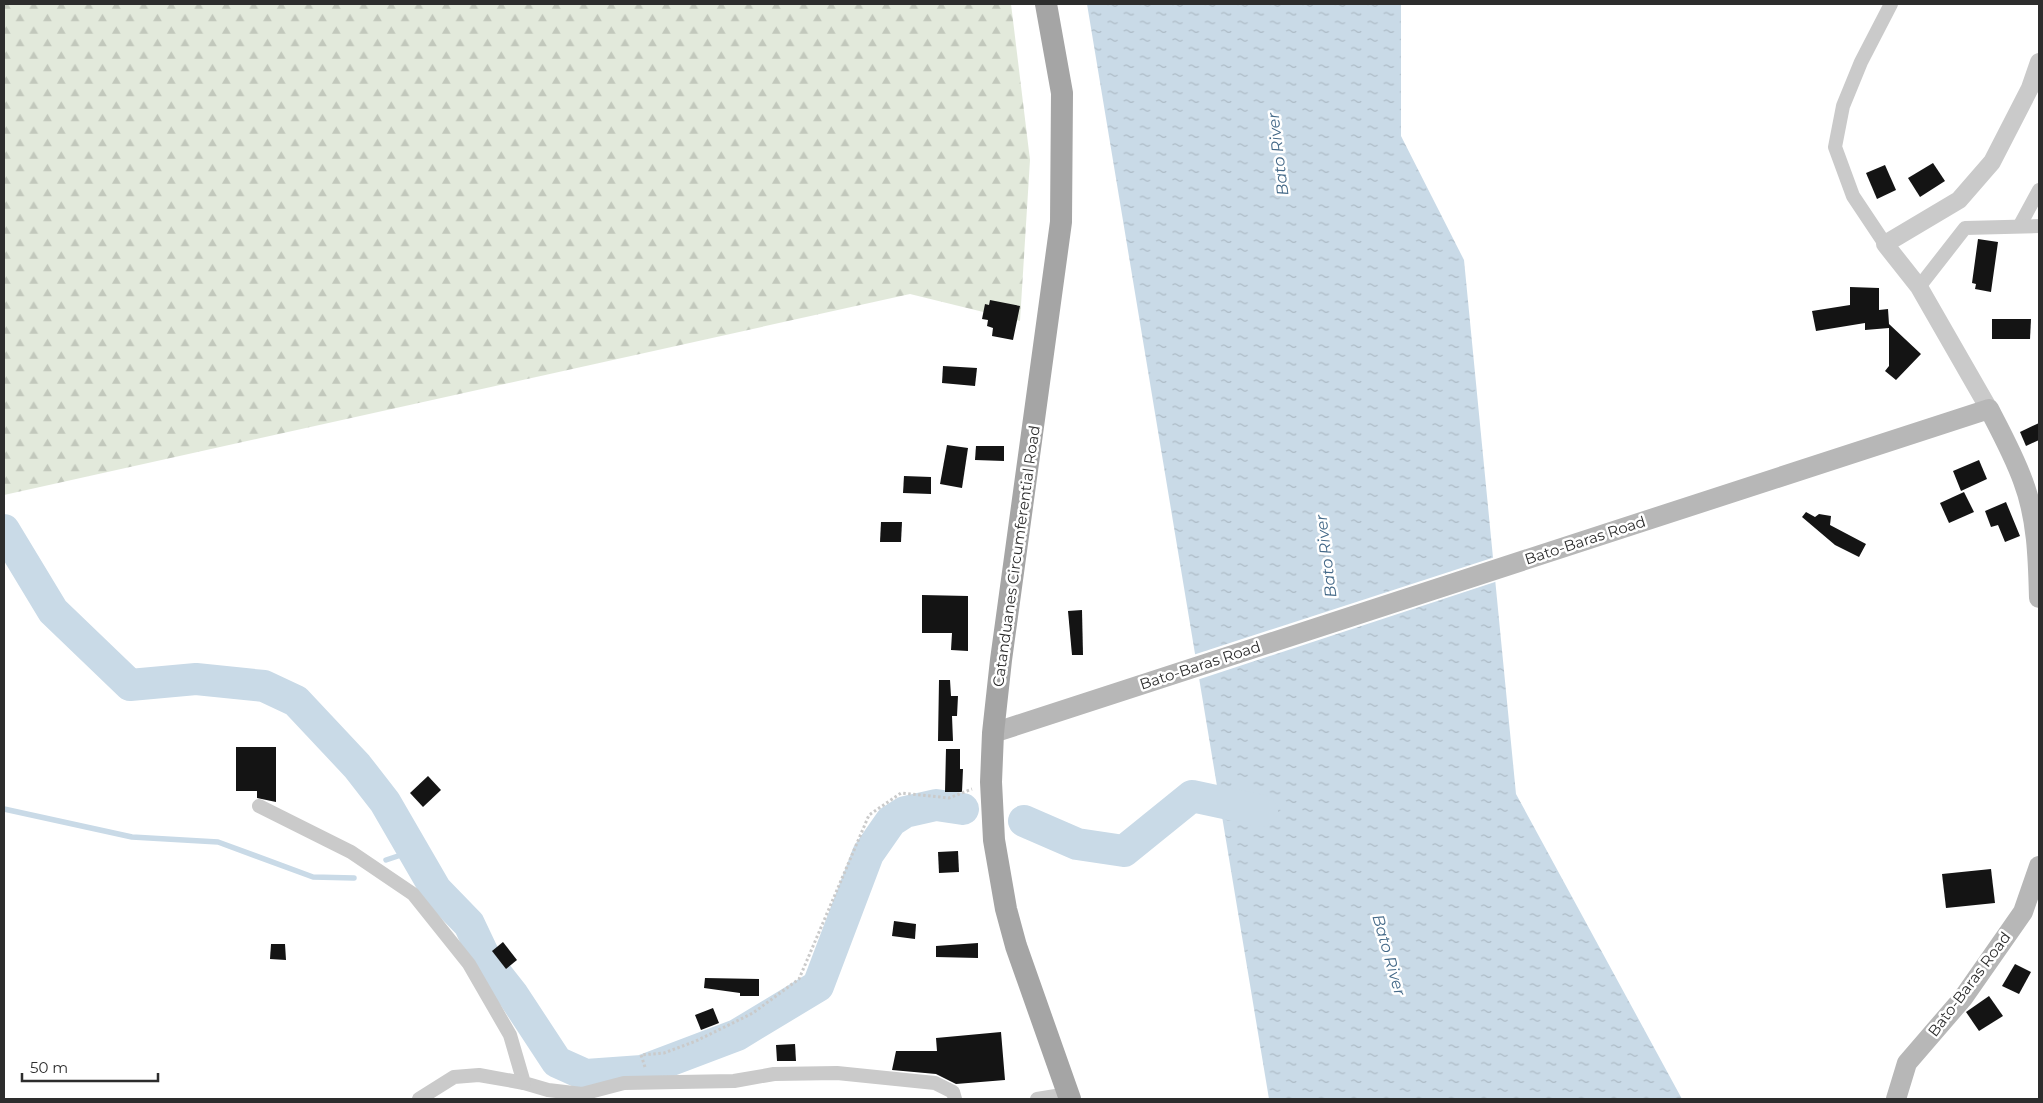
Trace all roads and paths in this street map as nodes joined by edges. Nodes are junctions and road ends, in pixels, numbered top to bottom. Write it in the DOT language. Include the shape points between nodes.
graph roads {
  1 [pos="1046,4"];
  2 [pos="1891,4"];
  3 [pos="2039,62"];
  4 [pos="2039,190"];
  5 [pos="2020,226"];
  6 [pos="2039,226"];
  7 [pos="1885,244"];
  8 [pos="1919,287"];
  9 [pos="1989,408"];
  10 [pos="2035,505"];
  11 [pos="2039,598"];
  12 [pos="993,733"];
  13 [pos="992,782"];
  14 [pos="259,806"];
  15 [pos="2039,866"];
  16 [pos="641,1055"];
  17 [pos="524,1083"];
  18 [pos="1069,1097"];
  19 [pos="419,1099"];
  20 [pos="955,1099"];
  21 [pos="1037,1099"];
  22 [pos="1896,1099"];
  1 -- 12 [label="main road, Catanduanes Circumferential Road" via="1062,93 1061,222"];
  2 -- 7 [label="street" via="1843,106 1835,147 1853,196"];
  3 -- 7 [label="street" via="2030,88 1992,162 1958,200"];
  4 -- 5 [label="street"];
  5 -- 6 [label="street"];
  5 -- 8 [label="street" via="1965,228"];
  7 -- 8 [label="street"];
  8 -- 9 [label="street"];
  9 -- 10 [label="main road"];
  9 -- 12 [label="main road, Bato-Baras Road"];
  10 -- 11 [label="main road"];
  12 -- 13 [label="main road, Catanduanes Circumferential Road"];
  13 -- 16 [label="path" via="949,798 901,793 869,815 799,979 754,1013 713,1033 664,1053"];
  13 -- 18 [label="main road, Catanduanes Circumferential Road" via="994,840 1006,909"];
  14 -- 17 [label="street" via="351,852 412,894 469,964 510,1035"];
  15 -- 22 [label="main road, Bato-Baras Road" via="2023,912 1963,998 1907,1063"];
  17 -- 19 [label="street" via="480,1076 454,1077"];
  17 -- 20 [label="street" via="582,1094 624,1083 734,1081 774,1074 837,1073 935,1083 953,1092"];
  18 -- 21 [label="street"];
}
